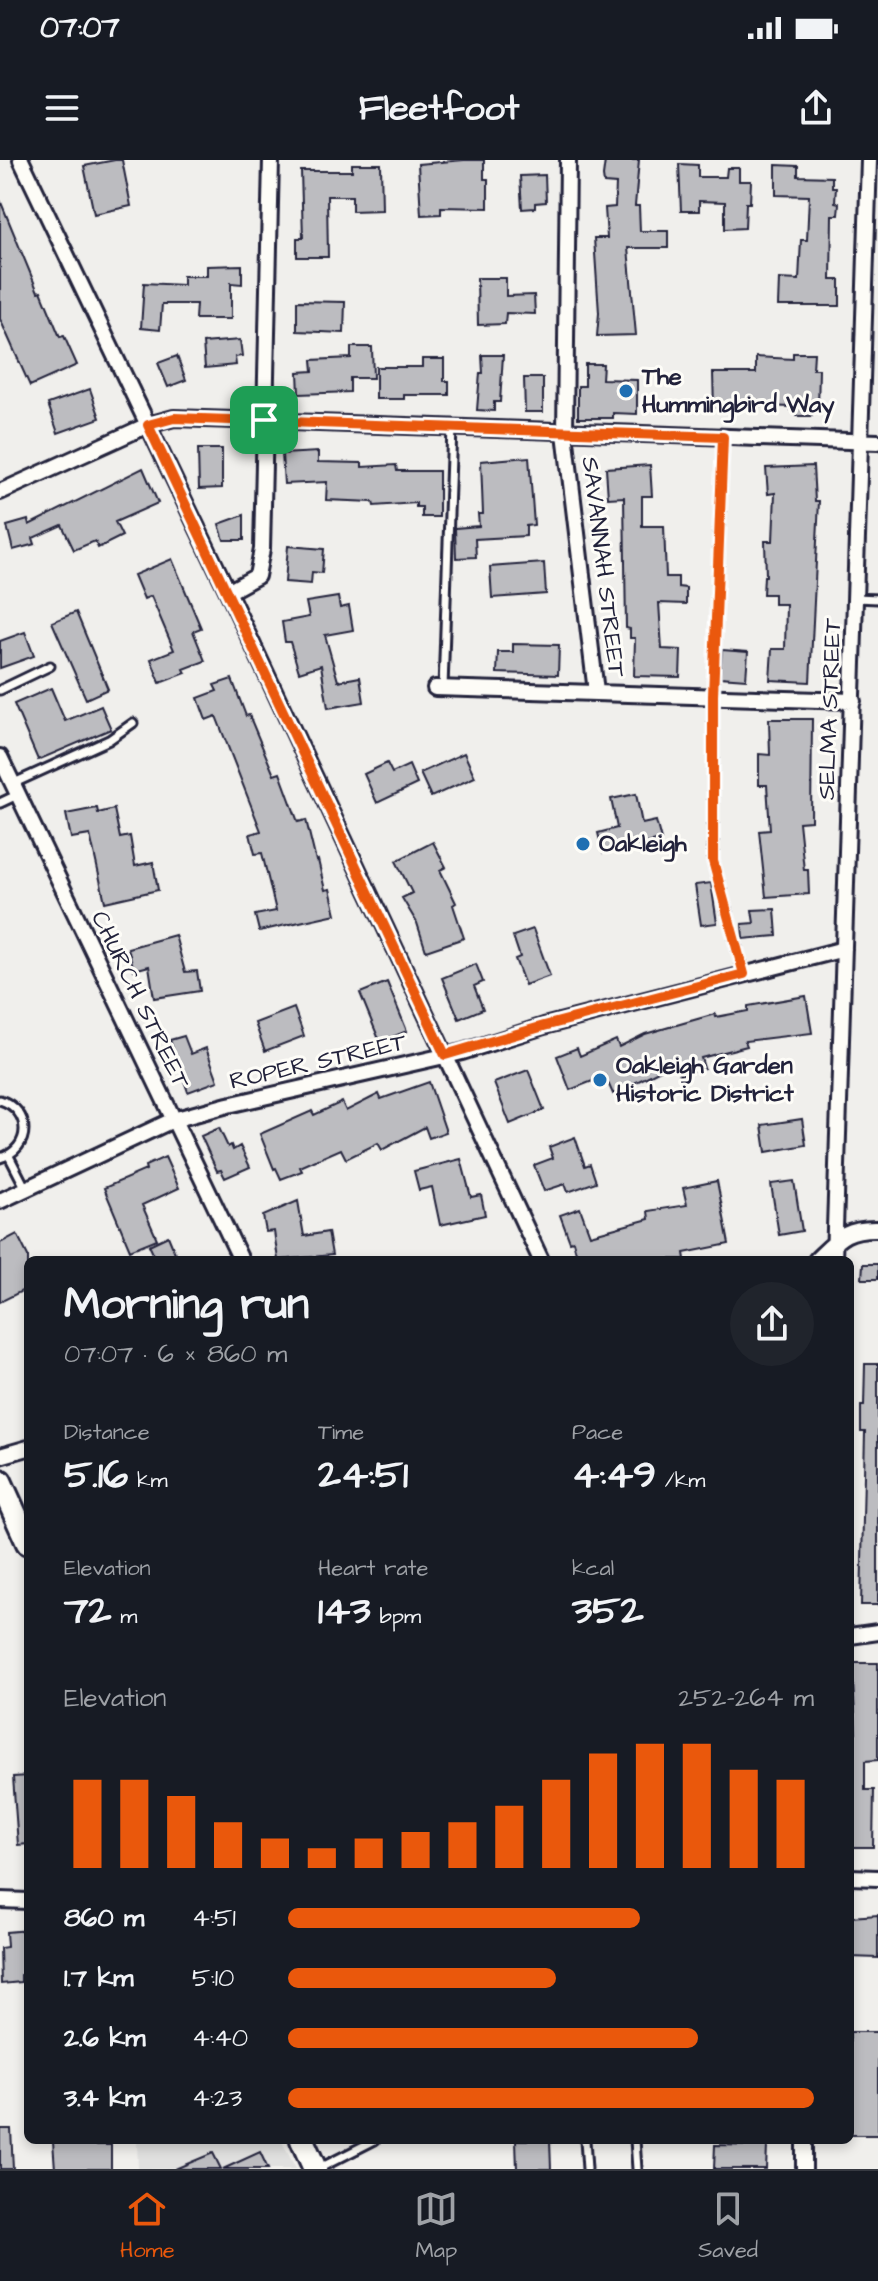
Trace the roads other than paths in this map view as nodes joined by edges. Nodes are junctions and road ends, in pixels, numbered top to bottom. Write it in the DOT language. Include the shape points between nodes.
graph roads {
  1 [pos="21,160"];
  2 [pos="271,160"];
  3 [pos="568,160"];
  4 [pos="869,160"];
  5 [pos="264,420"];
  6 [pos="148,425"];
  7 [pos="452,427"];
  8 [pos="565,433"];
  9 [pos="723,437"];
  10 [pos="861,442"];
  11 [pos="878,442"];
  12 [pos="0,492"];
  13 [pos="228,592"];
  14 [pos="856,598"];
  15 [pos="878,599"];
  16 [pos="50,666"];
  17 [pos="439,688"];
  18 [pos="0,690"];
  19 [pos="596,692"];
  20 [pos="713,696"];
  21 [pos="853,701"];
  22 [pos="133,723"];
  23 [pos="0,757"];
  24 [pos="15,790"];
  25 [pos="0,803"];
  26 [pos="844,949"];
  27 [pos="744,974"];
  28 [pos="445,1055"];
  29 [pos="0,1100"];
  30 [pos="173,1120"];
  31 [pos="4,1157"];
  32 [pos="26,1189"];
  33 [pos="0,1201"];
  34 [pos="878,1229"];
  35 [pos="834,1243"];
  36 [pos="239,1256"];
  37 [pos="539,1256"];
  38 [pos="820,1256"];
  39 [pos="834,1256"];
  40 [pos="24,1449"];
  41 [pos="0,1456"];
  42 [pos="0,1481"];
  43 [pos="24,1534"];
  44 [pos="878,1632"];
  45 [pos="854,1635"];
  46 [pos="854,1877"];
  47 [pos="878,1878"];
  48 [pos="0,1900"];
  49 [pos="24,1901"];
  50 [pos="304,2144"];
  51 [pos="368,2144"];
  52 [pos="585,2144"];
  53 [pos="635,2144"];
  54 [pos="804,2144"];
  55 [pos="316,2169"];
  56 [pos="587,2169"];
  57 [pos="637,2169"];
  58 [pos="804,2169"];
  1 -- 6 [label="street"];
  2 -- 5 [label="street"];
  3 -- 8 [label="street, SAVANNAH STREET"];
  4 -- 10 [label="street, SELMA STREET"];
  5 -- 6 [label="street" via="174,418"];
  5 -- 7 [label="street"];
  5 -- 13 [label="street" via="260,563 257,576"];
  6 -- 12 [label="street"];
  6 -- 13 [label="street"];
  7 -- 8 [label="street"];
  7 -- 17 [label="lane"];
  8 -- 9 [label="street"];
  8 -- 19 [label="street, SAVANNAH STREET"];
  9 -- 10 [label="street"];
  9 -- 20 [label="lane"];
  10 -- 11 [label="street"];
  10 -- 14 [label="street, SELMA STREET"];
  13 -- 28 [label="street"];
  14 -- 15 [label="lane"];
  14 -- 21 [label="street, SELMA STREET"];
  16 -- 18 [label="lane"];
  17 -- 19 [label="street"];
  19 -- 20 [label="street"];
  20 -- 21 [label="street"];
  20 -- 27 [label="lane" via="713,861"];
  21 -- 26 [label="street, SELMA STREET"];
  22 -- 24 [label="lane"];
  23 -- 24 [label="street, CHURCH STREET"];
  24 -- 25 [label="lane"];
  24 -- 30 [label="street, CHURCH STREET"];
  26 -- 27 [label="street, ROPER STREET"];
  26 -- 35 [label="street, SELMA STREET"];
  27 -- 28 [label="street, ROPER STREET"];
  28 -- 30 [label="street, ROPER STREET"];
  28 -- 37 [label="street"];
  29 -- 31 [label="lane" via="16,1108 25,1124 22,1143"];
  30 -- 32 [label="street, ROPER STREET"];
  30 -- 36 [label="street, CHURCH STREET"];
  31 -- 32 [label="lane"];
  32 -- 33 [label="street, ROPER STREET"];
  34 -- 35 [label="street" via="855,1229"];
  35 -- 38 [label="street"];
  35 -- 39 [label="street, SELMA STREET"];
  40 -- 41 [label="street"];
  42 -- 43 [label="main road"];
  44 -- 45 [label="street"];
  46 -- 47 [label="street"];
  48 -- 49 [label="street"];
  50 -- 55 [label="main road"];
  51 -- 55 [label="lane"];
  52 -- 56 [label="lane"];
  53 -- 57 [label="lane"];
  54 -- 58 [label="street"];
}
